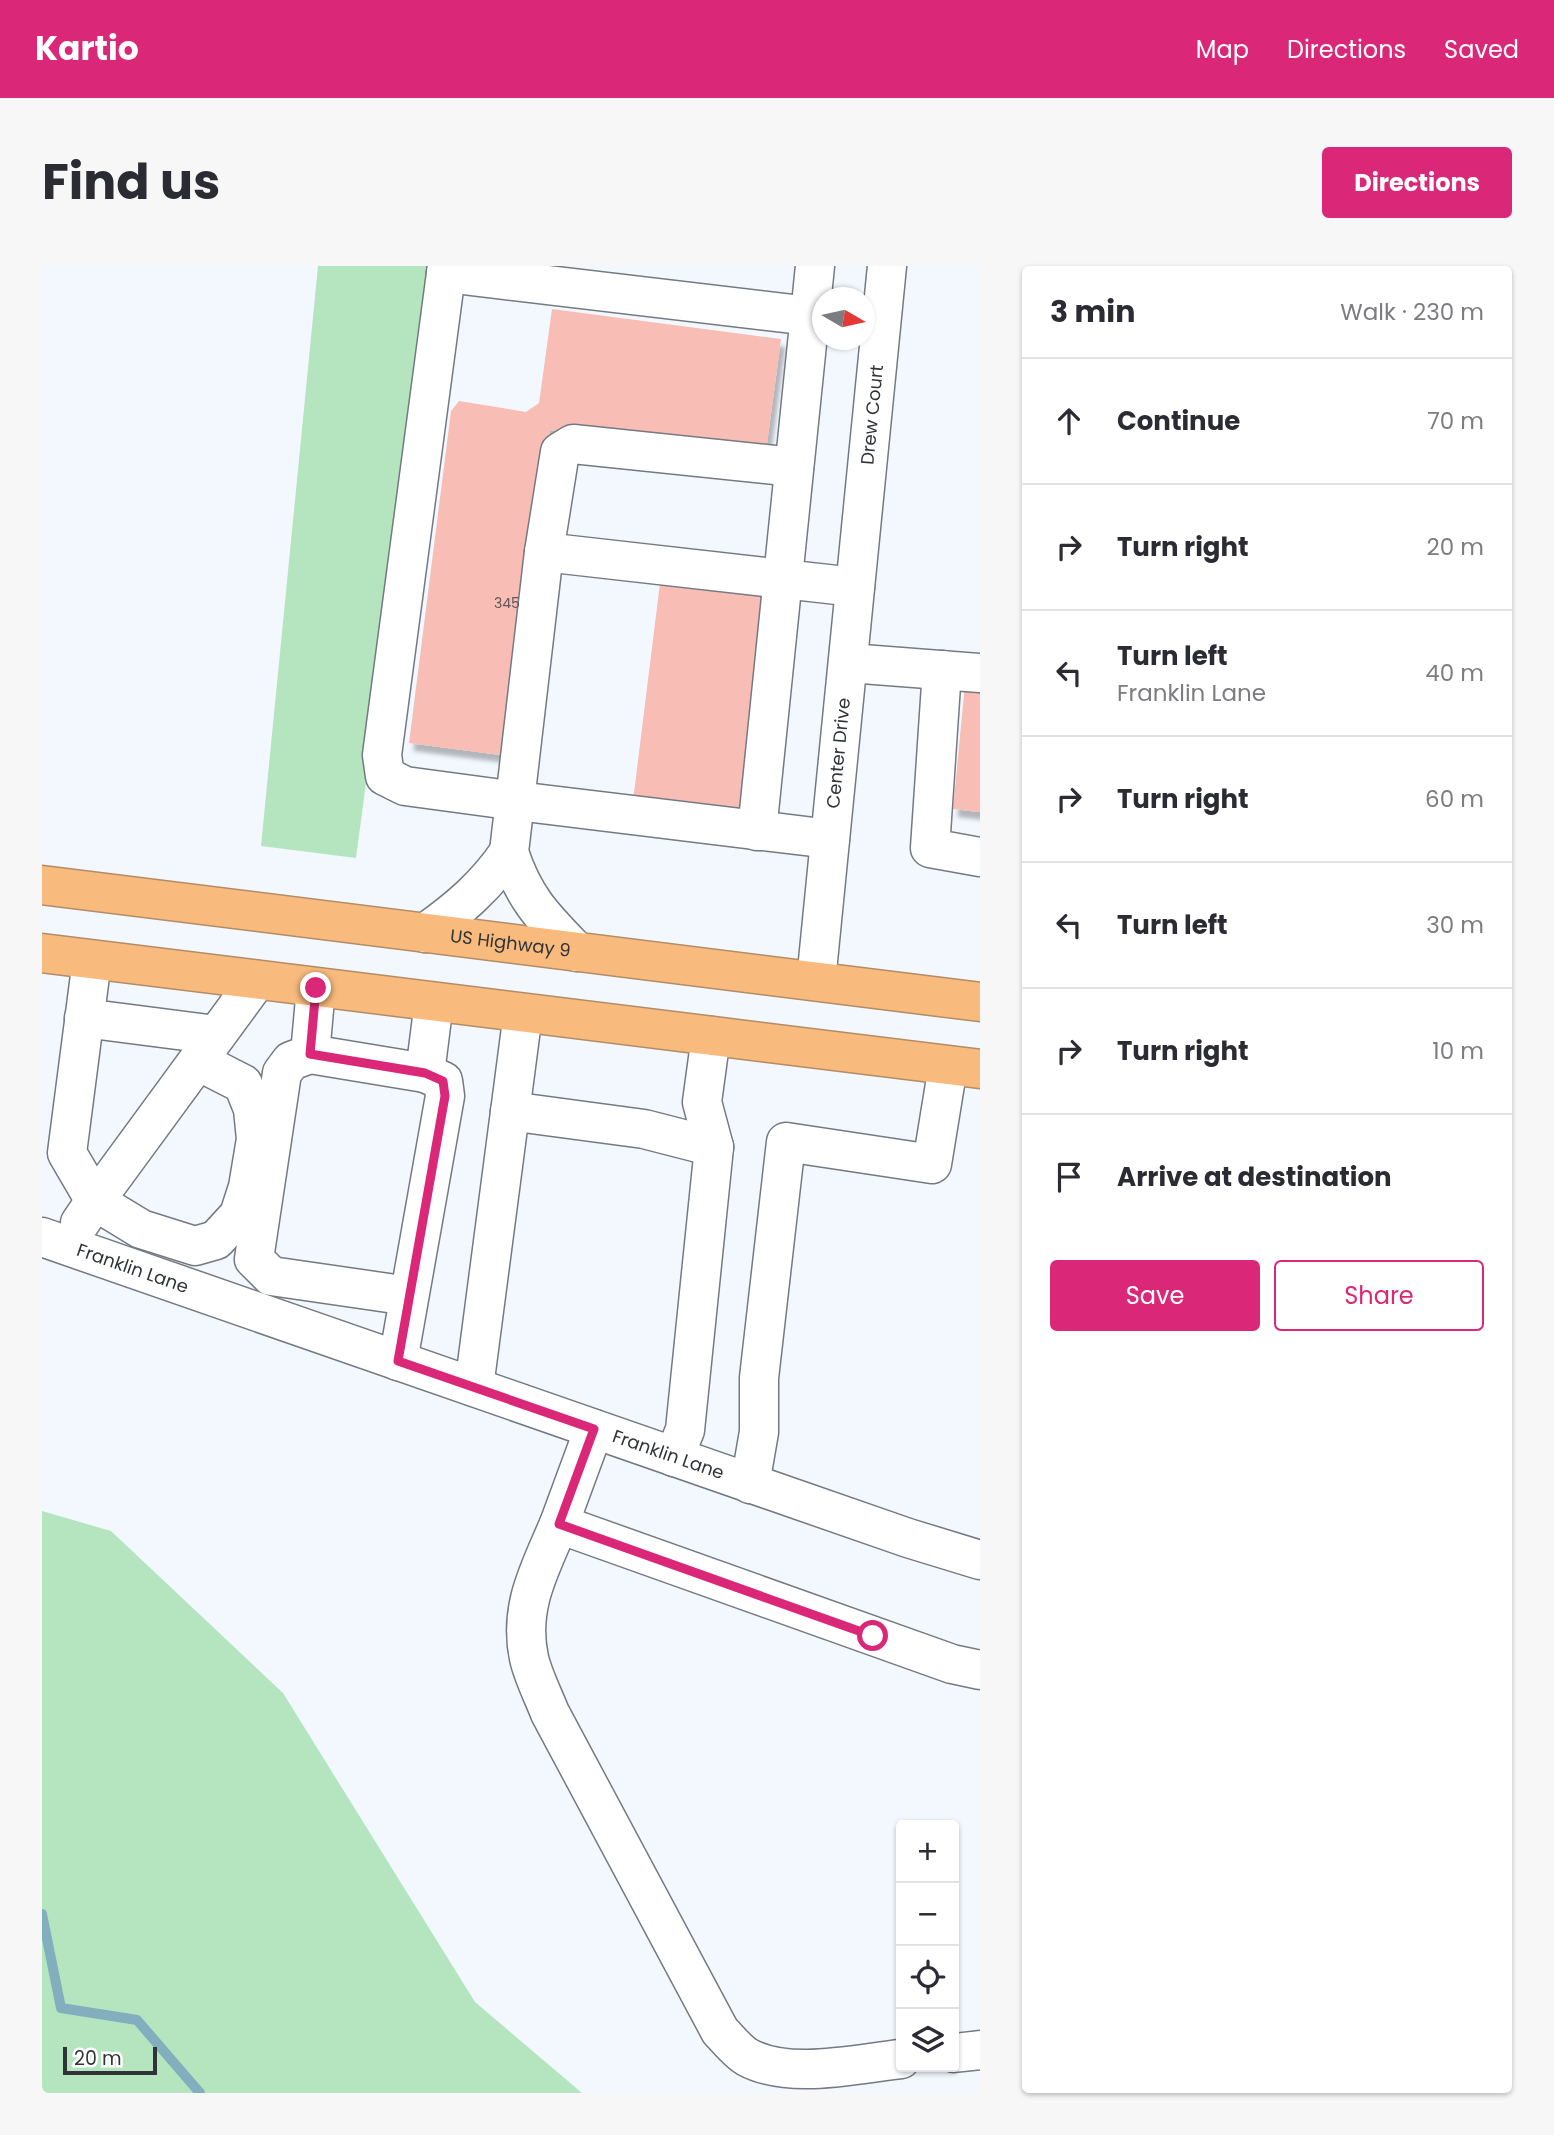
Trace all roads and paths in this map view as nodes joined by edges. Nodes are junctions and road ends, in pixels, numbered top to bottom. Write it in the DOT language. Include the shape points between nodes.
graph roads {
  1 [pos="815,266"];
  2 [pos="887,266"];
  3 [pos="447,269"];
  4 [pos="810,316"];
  5 [pos="794,467"];
  6 [pos="861,523"];
  7 [pos="544,552"];
  8 [pos="783,579"];
  9 [pos="855,587"];
  10 [pos="849,663"];
  11 [pos="942,670"];
  12 [pos="980,673"];
  13 [pos="517,801"];
  14 [pos="757,831"];
  15 [pos="830,839"];
  16 [pos="509,852"];
  17 [pos="980,857"];
  18 [pos="42,885"];
  19 [pos="425,933"];
  20 [pos="577,951"];
  21 [pos="42,954"];
  22 [pos="92,960"];
  23 [pos="257,980"];
  24 [pos="816,981"];
  25 [pos="316,988"];
  26 [pos="435,1002"];
  27 [pos="980,1002"];
  28 [pos="523,1013"];
  29 [pos="84,1018"];
  30 [pos="711,1037"];
  31 [pos="207,1048"];
  32 [pos="310,1054"];
  33 [pos="964,1068"];
  34 [pos="425,1073"];
  35 [pos="510,1111"];
  36 [pos="714,1147"];
  37 [pos="95,1201"];
  38 [pos="54,1241"];
  39 [pos="271,1276"];
  40 [pos="409,1296"];
  41 [pos="255,1311"];
  42 [pos="398,1361"];
  43 [pos="474,1387"];
  44 [pos="594,1429"];
  45 [pos="674,1457"];
  46 [pos="750,1484"];
  47 [pos="559,1524"];
  48 [pos="980,1560"];
  49 [pos="980,1670"];
  50 [pos="980,2050"];
  51 [pos="959,2052"];
  52 [pos="896,2060"];
  1 -- 4 [label="street"];
  2 -- 6 [label="street, Drew Court"];
  3 -- 4 [label="street"];
  3 -- 13 [label="street" via="382,755 385,776 405,786"];
  4 -- 5 [label="street"];
  5 -- 7 [label="street" via="573,444 559,452"];
  5 -- 8 [label="street"];
  6 -- 9 [label="street, Center Drive"];
  7 -- 8 [label="street"];
  7 -- 13 [label="street"];
  8 -- 9 [label="street"];
  8 -- 14 [label="street"];
  9 -- 10 [label="street, Center Drive"];
  10 -- 11 [label="street"];
  10 -- 15 [label="street, Center Drive"];
  11 -- 12 [label="street"];
  11 -- 17 [label="street" via="930,848"];
  13 -- 14 [label="street"];
  13 -- 16 [label="street"];
  14 -- 15 [label="street"];
  15 -- 24 [label="street, Center Drive"];
  16 -- 19 [label="street" via="477,893"];
  16 -- 20 [label="street" via="516,875 539,913"];
  18 -- 19 [label="highway, US Highway 9"];
  19 -- 20 [label="highway, US Highway 9"];
  20 -- 24 [label="highway, US Highway 9"];
  21 -- 22 [label="highway"];
  22 -- 23 [label="highway"];
  22 -- 29 [label="street"];
  23 -- 25 [label="highway"];
  23 -- 31 [label="street"];
  24 -- 27 [label="highway, US Highway 9"];
  25 -- 26 [label="highway"];
  25 -- 32 [label="street"];
  26 -- 28 [label="highway"];
  26 -- 34 [label="street"];
  28 -- 30 [label="highway"];
  28 -- 35 [label="street"];
  29 -- 31 [label="street"];
  29 -- 37 [label="street" via="67,1153"];
  30 -- 33 [label="highway"];
  30 -- 36 [label="street" via="702,1102"];
  31 -- 37 [label="street"];
  31 -- 37 [label="street" via="243,1084 253,1109 256,1139 248,1187 232,1225 216,1240 195,1246 141,1229"];
  32 -- 34 [label="street"];
  32 -- 39 [label="street" via="291,1061 282,1073 254,1259"];
  33 -- 46 [label="street" via="932,1164 786,1142 759,1378 759,1432"];
  34 -- 40 [label="street" via="443,1081 445,1096"];
  35 -- 36 [label="street" via="644,1129"];
  35 -- 43 [label="street"];
  36 -- 45 [label="street" via="685,1430"];
  37 -- 38 [label="street"];
  38 -- 41 [label="street, Franklin Lane"];
  39 -- 40 [label="street"];
  39 -- 41 [label="street"];
  40 -- 42 [label="street"];
  41 -- 42 [label="street, Franklin Lane"];
  42 -- 43 [label="street, Franklin Lane"];
  43 -- 44 [label="street, Franklin Lane"];
  44 -- 45 [label="street, Franklin Lane"];
  44 -- 47 [label="street"];
  45 -- 46 [label="street, Franklin Lane"];
  46 -- 48 [label="street, Franklin Lane"];
  47 -- 49 [label="street" via="952,1664"];
  47 -- 52 [label="street" via="528,1597 524,1632 529,1661 550,1713 720,2031 746,2057 782,2069"];
  50 -- 51 [label="street"];
}
